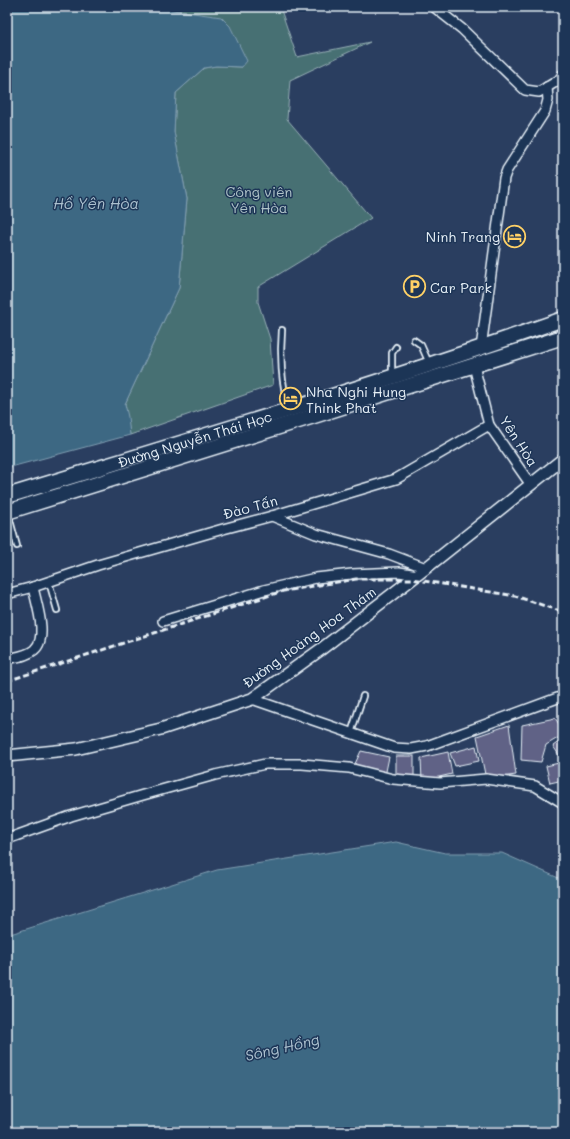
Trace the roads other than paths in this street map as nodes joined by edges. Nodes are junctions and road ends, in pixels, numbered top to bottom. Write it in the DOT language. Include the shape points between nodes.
graph roads {
  1 [pos="434,7"];
  2 [pos="563,74"];
  3 [pos="547,87"];
  4 [pos="563,319"];
  5 [pos="282,330"];
  6 [pos="563,337"];
  7 [pos="414,340"];
  8 [pos="396,347"];
  9 [pos="481,348"];
  10 [pos="430,364"];
  11 [pos="474,366"];
  12 [pos="392,377"];
  13 [pos="290,409"];
  14 [pos="295,422"];
  15 [pos="489,425"];
  16 [pos="563,459"];
  17 [pos="531,485"];
  18 [pos="7,496"];
  19 [pos="7,512"];
  20 [pos="272,516"];
  21 [pos="17,546"];
  22 [pos="422,572"];
  23 [pos="49,582"];
  24 [pos="33,587"];
  25 [pos="7,594"];
  26 [pos="57,610"];
  27 [pos="163,621"];
  28 [pos="7,659"];
  29 [pos="363,696"];
  30 [pos="563,696"];
  31 [pos="252,699"];
  32 [pos="351,733"];
  33 [pos="7,756"];
  34 [pos="563,803"];
  35 [pos="7,839"];
  1 -- 3 [label="street" via="462,29 525,90 539,92"];
  2 -- 3 [label="street" via="559,80"];
  3 -- 9 [label="street" via="546,111 504,178"];
  4 -- 9 [label="main road, Đường Nguyễn Thái Học"];
  5 -- 13 [label="lane" via="284,394"];
  6 -- 11 [label="main road, Đường Nguyễn Thái Học"];
  7 -- 10 [label="lane" via="421,345"];
  8 -- 12 [label="lane" via="392,352"];
  9 -- 10 [label="main road, Đường Nguyễn Thái Học"];
  10 -- 12 [label="main road, Đường Nguyễn Thái Học"];
  11 -- 14 [label="main road, Đường Nguyễn Thái Học"];
  11 -- 15 [label="street, Yên Hòa"];
  12 -- 13 [label="main road, Đường Nguyễn Thái Học"];
  13 -- 14 [label="lane"];
  13 -- 18 [label="main road, Đường Nguyễn Thái Học"];
  14 -- 19 [label="main road, Đường Nguyễn Thái Học"];
  15 -- 17 [label="street, Yên Hòa"];
  15 -- 20 [label="street, Đào Tấn" via="396,479"];
  16 -- 17 [label="street, Đường Hoàng Hoa Thám"];
  17 -- 22 [label="street, Đường Hoàng Hoa Thám"];
  19 -- 21 [label="lane"];
  20 -- 22 [label="street" via="316,534 389,554"];
  20 -- 23 [label="street, Đào Tấn" via="98,565"];
  22 -- 27 [label="street" via="316,578 264,590"];
  22 -- 31 [label="street, Đường Hoàng Hoa Thám"];
  23 -- 24 [label="street, Đào Tấn"];
  23 -- 26 [label="lane"];
  24 -- 25 [label="street, Đào Tấn"];
  24 -- 28 [label="street" via="41,627 39,643 28,653"];
  29 -- 32 [label="lane"];
  30 -- 32 [label="street" via="419,748 394,748"];
  31 -- 32 [label="street"];
  31 -- 33 [label="street, Đường Hoàng Hoa Thám" via="161,729 76,748"];
  34 -- 35 [label="street" via="534,786 486,779 440,783 393,779 349,768 265,764 143,795 71,816"];
}
